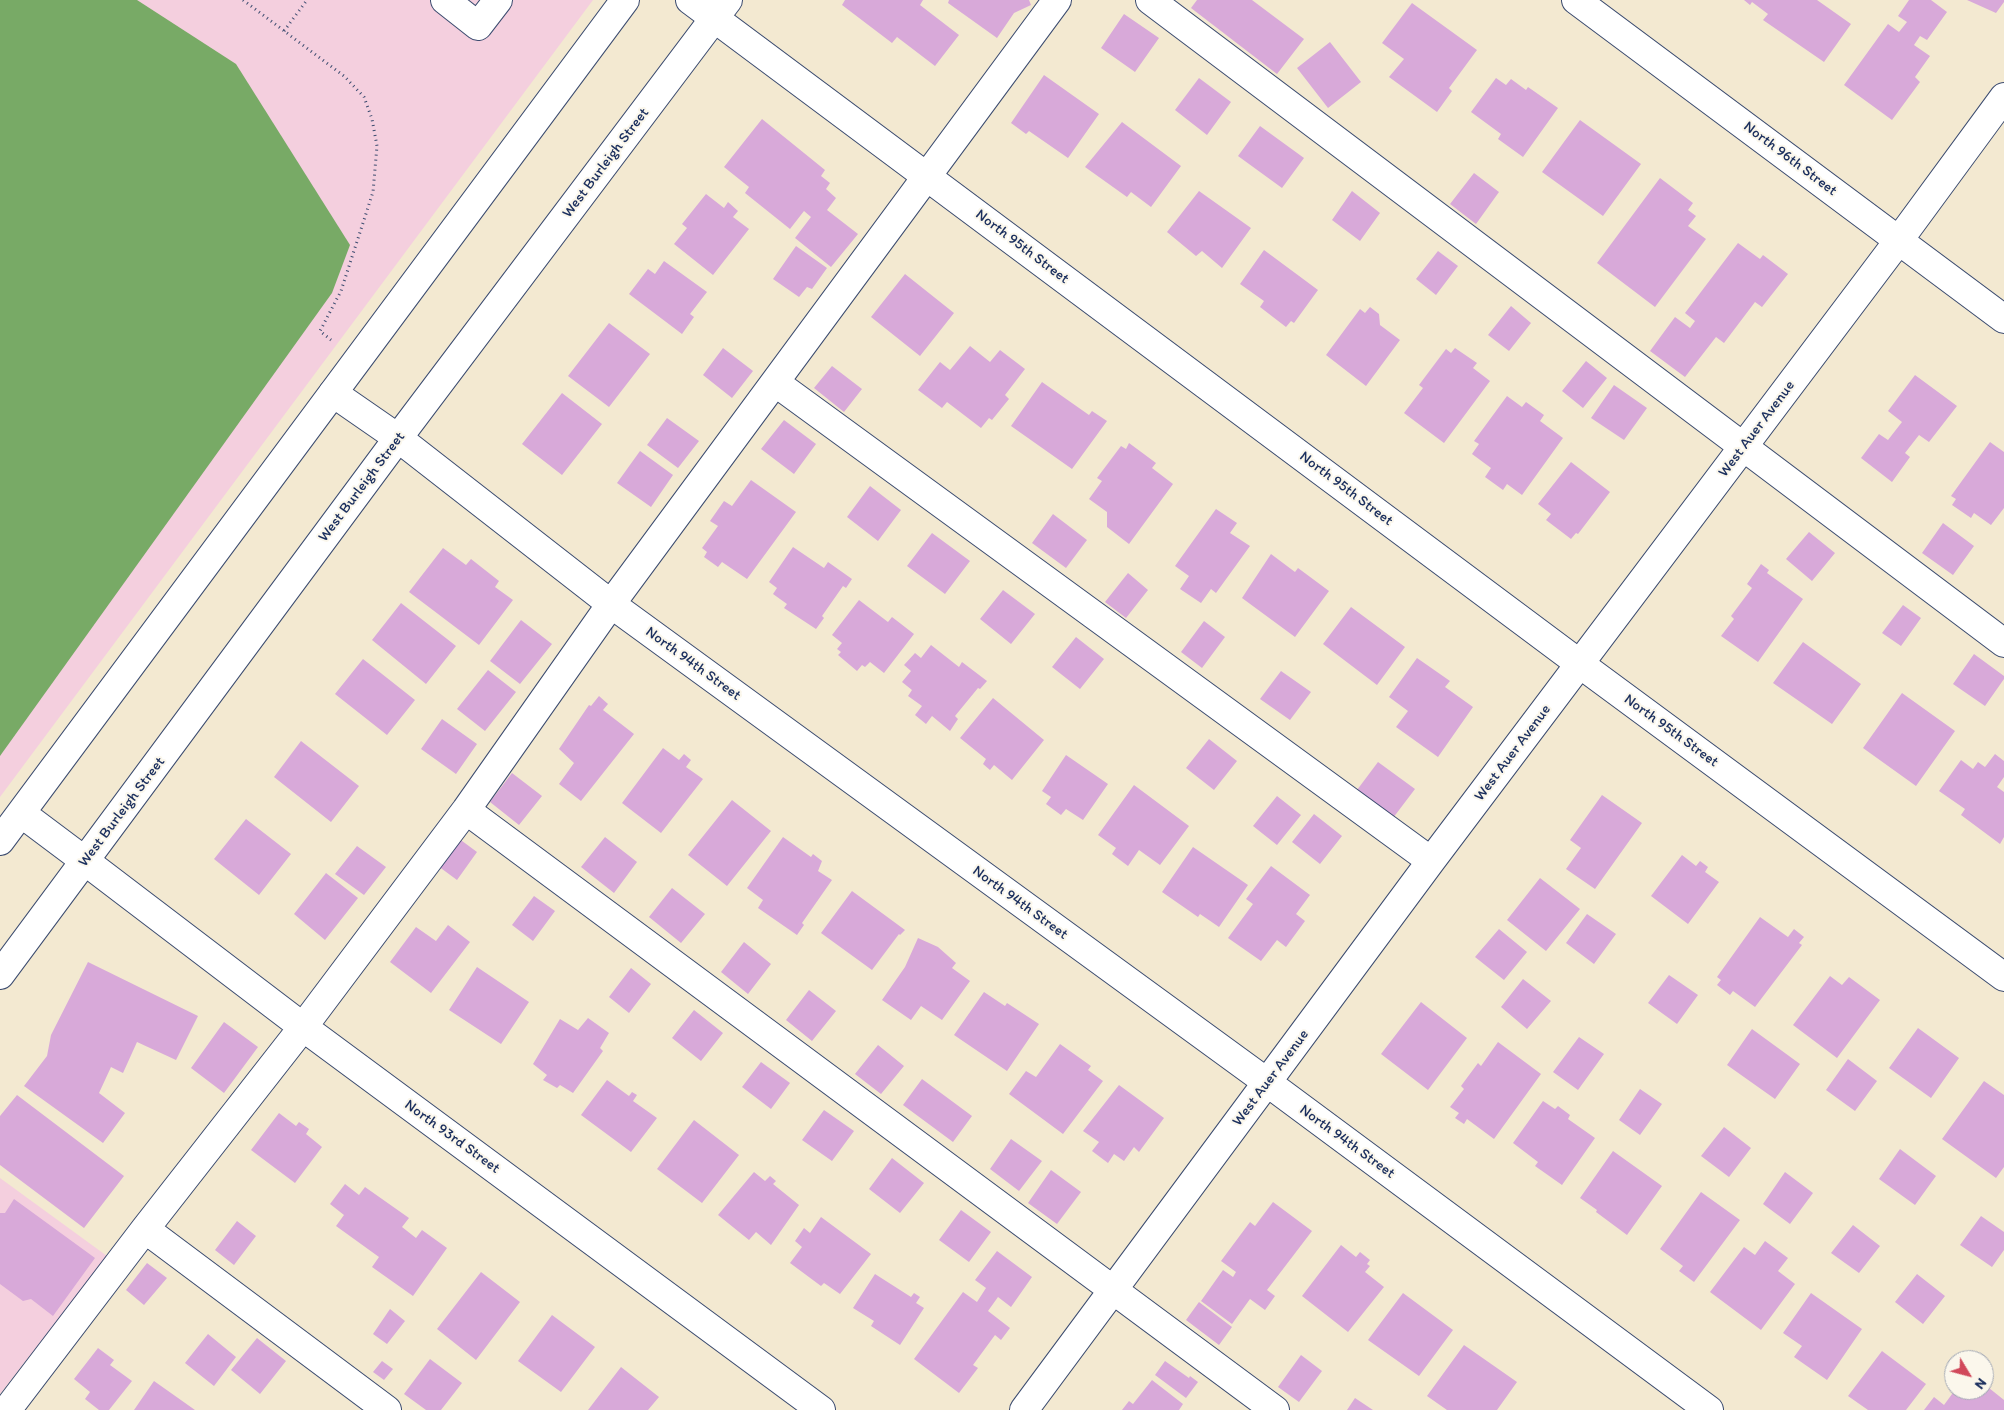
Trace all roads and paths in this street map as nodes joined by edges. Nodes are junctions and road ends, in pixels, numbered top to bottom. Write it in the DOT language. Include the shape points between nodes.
graph roads {
  1 [pos="243,0"];
  2 [pos="307,0"];
  3 [pos="445,0"];
  4 [pos="498,0"];
  5 [pos="625,0"];
  6 [pos="690,0"];
  7 [pos="1057,0"];
  8 [pos="1150,0"];
  9 [pos="1576,0"];
  10 [pos="721,9"];
  11 [pos="284,31"];
  12 [pos="2004,97"];
  13 [pos="928,177"];
  14 [pos="1899,240"];
  15 [pos="2004,319"];
  16 [pos="331,340"];
  17 [pos="776,383"];
  18 [pos="334,393"];
  19 [pos="398,438"];
  20 [pos="1744,447"];
  21 [pos="611,604"];
  22 [pos="2004,643"];
  23 [pos="1580,664"];
  24 [pos="466,810"];
  25 [pos="21,813"];
  26 [pos="0,841"];
  27 [pos="85,861"];
  28 [pos="1431,861"];
  29 [pos="0,975"];
  30 [pos="2004,977"];
  31 [pos="302,1027"];
  32 [pos="1268,1083"];
  33 [pos="145,1229"];
  34 [pos="1111,1290"];
  35 [pos="7,1410"];
  36 [pos="386,1410"];
  37 [pos="821,1410"];
  38 [pos="1024,1410"];
  39 [pos="1275,1410"];
  40 [pos="1709,1410"];
  1 -- 11 [label="path"];
  2 -- 11 [label="path"];
  3 -- 4 [label="street" via="478,26"];
  5 -- 18 [label="street"];
  6 -- 10 [label="street, North 95th Street"];
  7 -- 13 [label="street"];
  8 -- 20 [label="street"];
  9 -- 14 [label="street, North 96th Street"];
  10 -- 13 [label="street, North 95th Street"];
  10 -- 19 [label="street, West Burleigh Street"];
  11 -- 16 [label="path" via="344,76 364,96 377,146 373,192 341,291 320,331"];
  12 -- 14 [label="street, West Auer Avenue"];
  13 -- 17 [label="street"];
  13 -- 23 [label="street, North 95th Street"];
  14 -- 15 [label="street, North 96th Street"];
  14 -- 20 [label="street, West Auer Avenue"];
  17 -- 21 [label="street"];
  17 -- 28 [label="street"];
  18 -- 19 [label="street, North 94th Street"];
  18 -- 25 [label="street"];
  19 -- 21 [label="street, North 94th Street"];
  19 -- 27 [label="street, West Burleigh Street"];
  20 -- 22 [label="street"];
  20 -- 23 [label="street, West Auer Avenue"];
  21 -- 24 [label="street"];
  21 -- 32 [label="street, North 94th Street"];
  23 -- 28 [label="street, West Auer Avenue"];
  23 -- 30 [label="street, North 95th Street"];
  24 -- 31 [label="street"];
  24 -- 34 [label="street"];
  25 -- 26 [label="street"];
  25 -- 27 [label="street, North 93rd Street"];
  27 -- 29 [label="street, West Burleigh Street"];
  27 -- 31 [label="street, North 93rd Street"];
  28 -- 32 [label="street, West Auer Avenue"];
  31 -- 33 [label="street"];
  31 -- 37 [label="street, North 93rd Street"];
  32 -- 34 [label="street, West Auer Avenue"];
  32 -- 40 [label="street, North 94th Street"];
  33 -- 35 [label="street"];
  33 -- 36 [label="street"];
  34 -- 38 [label="street, West Auer Avenue"];
  34 -- 39 [label="street"];
}
